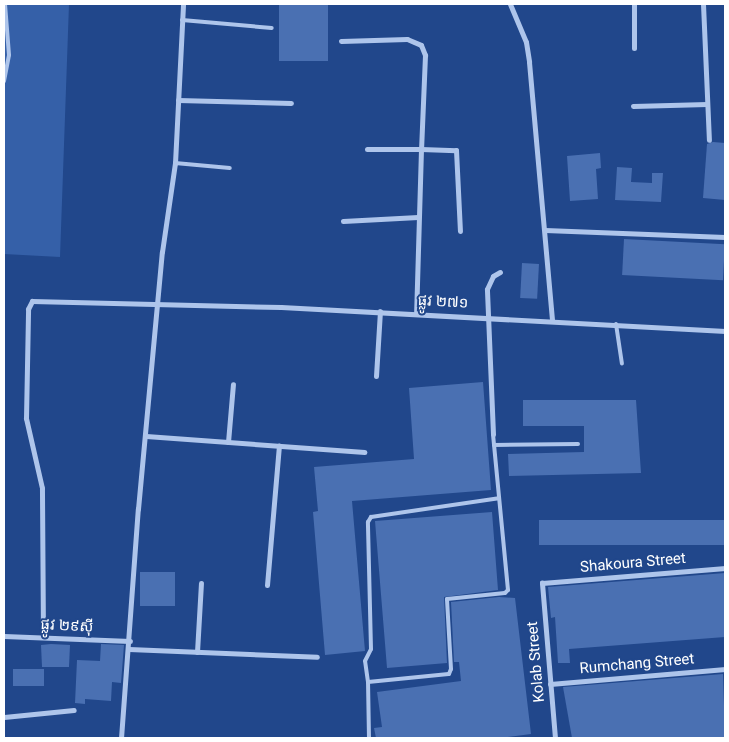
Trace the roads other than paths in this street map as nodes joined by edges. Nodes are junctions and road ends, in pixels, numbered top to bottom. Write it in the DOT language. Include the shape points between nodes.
graph roads {
  1 [pos="5,4"];
  2 [pos="183,4"];
  3 [pos="510,4"];
  4 [pos="634,4"];
  5 [pos="703,4"];
  6 [pos="182,20"];
  7 [pos="272,28"];
  8 [pos="342,42"];
  9 [pos="634,48"];
  10 [pos="4,81"];
  11 [pos="178,100"];
  12 [pos="290,103"];
  13 [pos="707,104"];
  14 [pos="633,106"];
  15 [pos="709,140"];
  16 [pos="367,149"];
  17 [pos="421,149"];
  18 [pos="175,163"];
  19 [pos="230,168"];
  20 [pos="418,217"];
  21 [pos="343,221"];
  22 [pos="545,230"];
  23 [pos="460,231"];
  24 [pos="725,237"];
  25 [pos="500,272"];
  26 [pos="160,306"];
  27 [pos="380,311"];
  28 [pos="416,313"];
  29 [pos="488,316"];
  30 [pos="552,320"];
  31 [pos="616,324"];
  32 [pos="725,330"];
  33 [pos="622,364"];
  34 [pos="376,376"];
  35 [pos="233,384"];
  36 [pos="493,434"];
  37 [pos="146,436"];
  38 [pos="228,442"];
  39 [pos="578,444"];
  40 [pos="494,445"];
  41 [pos="279,446"];
  42 [pos="364,452"];
  43 [pos="499,498"];
  44 [pos="725,568"];
  45 [pos="201,583"];
  46 [pos="542,583"];
  47 [pos="267,585"];
  48 [pos="4,636"];
  49 [pos="43,637"];
  50 [pos="130,641"];
  51 [pos="129,649"];
  52 [pos="197,652"];
  53 [pos="317,657"];
  54 [pos="725,669"];
  55 [pos="368,682"];
  56 [pos="550,684"];
  57 [pos="74,710"];
  58 [pos="4,717"];
  59 [pos="121,738"];
  60 [pos="369,738"];
  61 [pos="555,738"];
  1 -- 10 [label="lane" via="10,54"];
  2 -- 6 [label="street"];
  3 -- 22 [label="street" via="527,52"];
  4 -- 9 [label="street"];
  5 -- 13 [label="street"];
  6 -- 7 [label="lane"];
  6 -- 11 [label="street"];
  8 -- 17 [label="street" via="407,39 421,45 425,55"];
  11 -- 12 [label="street"];
  11 -- 18 [label="street"];
  13 -- 14 [label="street"];
  13 -- 15 [label="street"];
  16 -- 17 [label="street"];
  17 -- 20 [label="street"];
  17 -- 23 [label="street" via="456,150"];
  18 -- 19 [label="lane"];
  18 -- 26 [label="street" via="162,252"];
  20 -- 21 [label="street"];
  20 -- 28 [label="street"];
  22 -- 24 [label="street"];
  22 -- 30 [label="street"];
  25 -- 29 [label="street" via="493,276 487,289"];
  26 -- 27 [label="street, ផ្លូវ ២៧១"];
  26 -- 37 [label="street"];
  26 -- 49 [label="street, ផ្លូវ ២៧១" via="43,298 32,300 28,309 26,418 42,488"];
  27 -- 28 [label="street, ផ្លូវ ២៧១"];
  27 -- 34 [label="street"];
  28 -- 29 [label="street, ផ្លូវ ២៧១"];
  29 -- 30 [label="street, ផ្លូវ ២៧១"];
  29 -- 36 [label="street"];
  30 -- 31 [label="street, ផ្លូវ ២៧១"];
  31 -- 32 [label="street, ផ្លូវ ២៧១"];
  31 -- 33 [label="lane"];
  35 -- 38 [label="street"];
  36 -- 40 [label="lane"];
  37 -- 38 [label="street"];
  37 -- 50 [label="street"];
  38 -- 41 [label="street"];
  39 -- 40 [label="lane"];
  40 -- 43 [label="lane"];
  41 -- 42 [label="street"];
  41 -- 47 [label="street"];
  43 -- 55 [label="lane" via="371,517 368,522 371,649 365,661"];
  43 -- 55 [label="lane" via="508,590 505,593 447,599 451,672"];
  44 -- 46 [label="street, Shakoura Street"];
  45 -- 52 [label="street"];
  46 -- 56 [label="street, Kolab Street"];
  48 -- 49 [label="street, ផ្លូវ ២៩ស៊ី"];
  49 -- 50 [label="street, ផ្លូវ ២៩ស៊ី"];
  50 -- 51 [label="street"];
  51 -- 52 [label="street"];
  51 -- 59 [label="street"];
  52 -- 53 [label="street"];
  54 -- 56 [label="street, Rumchang Street"];
  55 -- 60 [label="lane"];
  56 -- 61 [label="street, Kolab Street"];
  57 -- 58 [label="street"];
}
